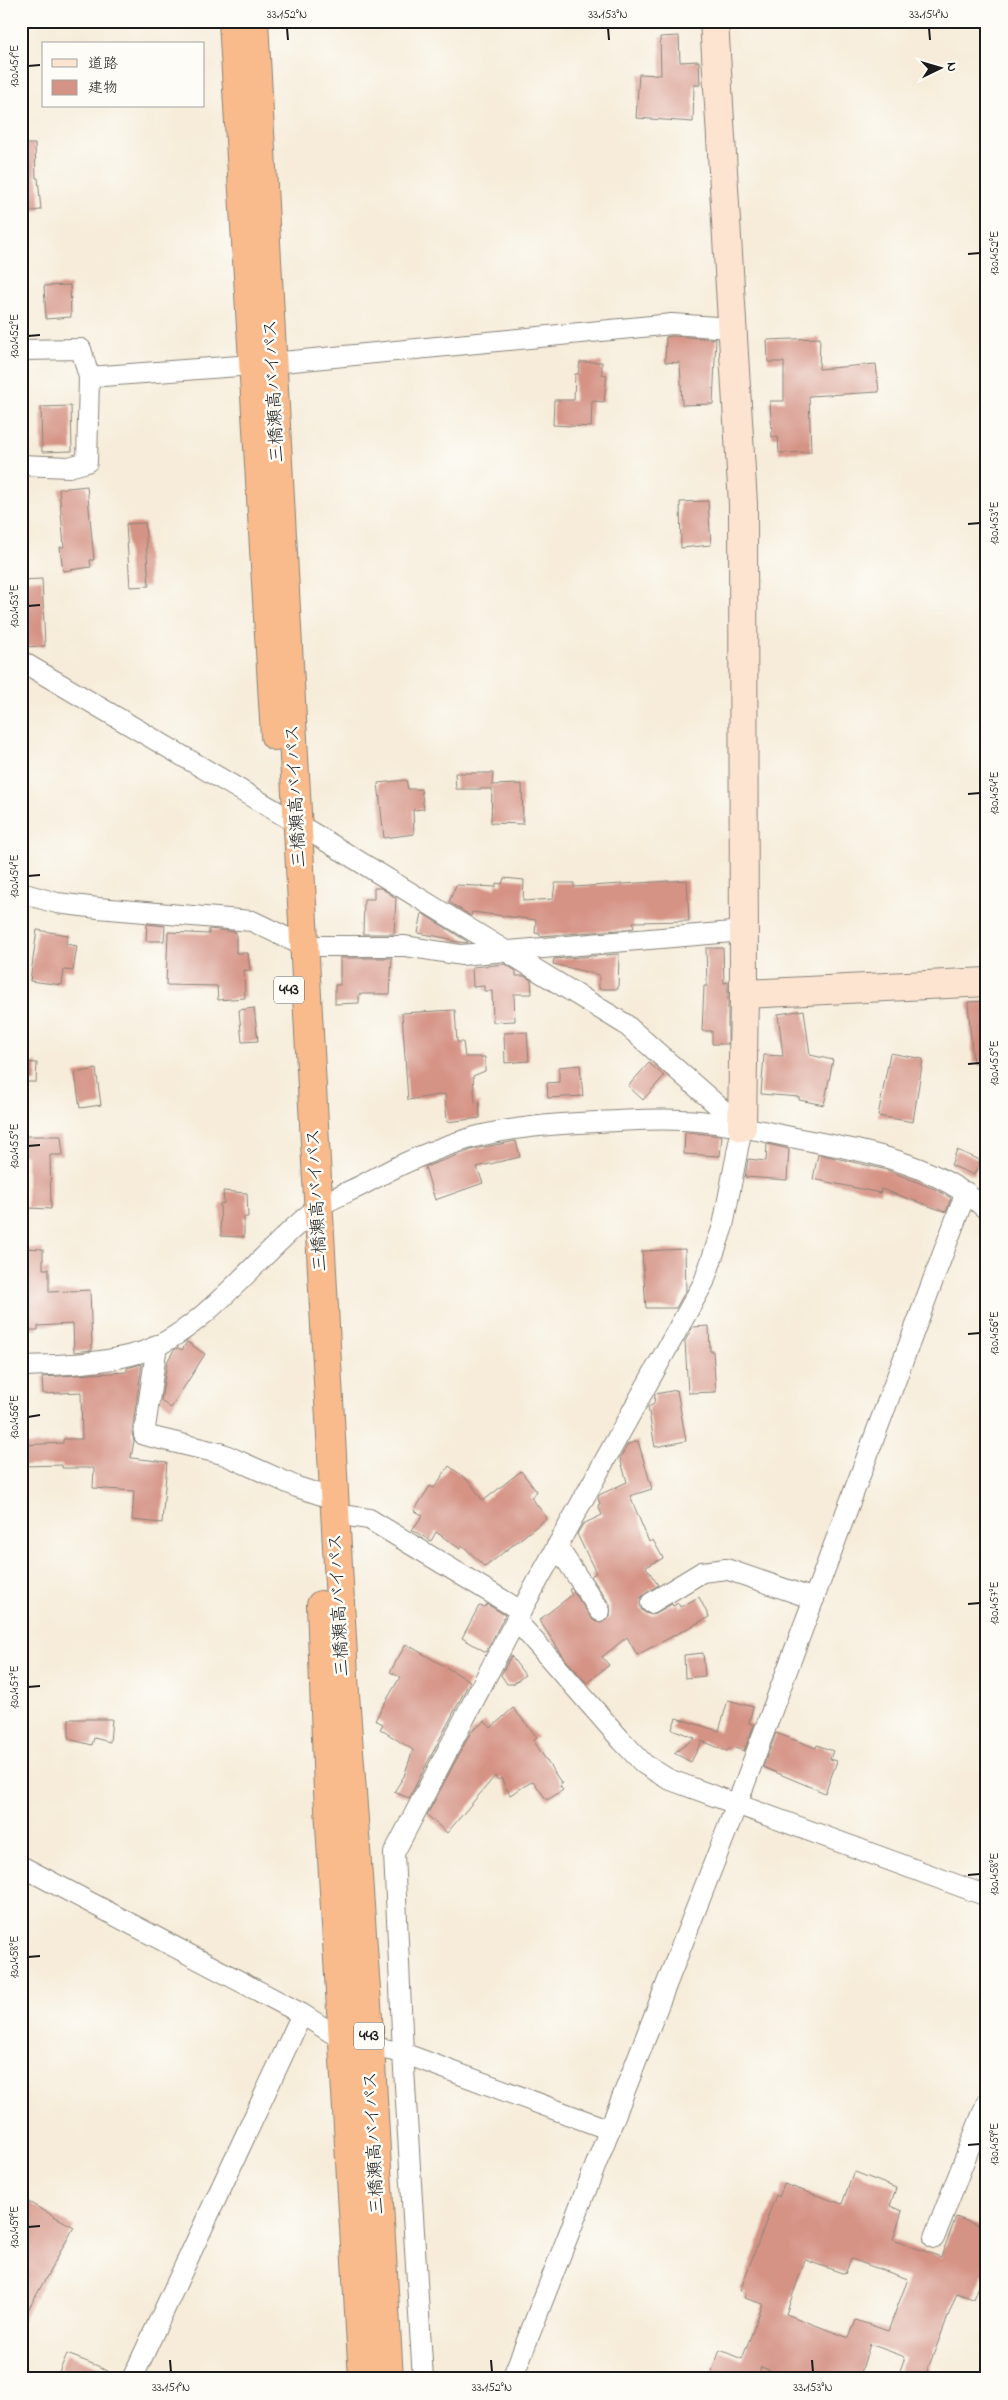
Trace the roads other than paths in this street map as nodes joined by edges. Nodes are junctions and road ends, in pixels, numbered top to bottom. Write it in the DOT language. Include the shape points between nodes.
graph roads {
  1 [pos="233,21"];
  2 [pos="254,21"];
  3 [pos="714,21"];
  4 [pos="731,328"];
  5 [pos="21,350"];
  6 [pos="263,363"];
  7 [pos="89,377"];
  8 [pos="21,464"];
  9 [pos="21,660"];
  10 [pos="289,819"];
  11 [pos="21,893"];
  12 [pos="744,931"];
  13 [pos="295,942"];
  14 [pos="509,951"];
  15 [pos="987,982"];
  16 [pos="744,994"];
  17 [pos="742,1127"];
  18 [pos="966,1192"];
  19 [pos="987,1210"];
  20 [pos="309,1216"];
  21 [pos="158,1345"];
  22 [pos="21,1366"];
  23 [pos="328,1502"];
  24 [pos="557,1546"];
  25 [pos="814,1599"];
  26 [pos="651,1602"];
  27 [pos="600,1611"];
  28 [pos="519,1615"];
  29 [pos="737,1804"];
  30 [pos="21,1866"];
  31 [pos="987,1896"];
  32 [pos="302,2014"];
  33 [pos="343,2040"];
  34 [pos="370,2046"];
  35 [pos="403,2053"];
  36 [pos="987,2102"];
  37 [pos="610,2130"];
  38 [pos="934,2238"];
  39 [pos="132,2379"];
  40 [pos="363,2379"];
  41 [pos="388,2379"];
  42 [pos="423,2379"];
  43 [pos="512,2379"];
  1 -- 6 [label="highway, 三橋瀬高バイパス / 443"];
  2 -- 6 [label="highway, 三橋瀬高バイパス / 443"];
  3 -- 4 [label="street"];
  4 -- 6 [label="street" via="672,324"];
  4 -- 12 [label="street" via="743,504"];
  5 -- 7 [label="street" via="81,349"];
  6 -- 7 [label="street"];
  6 -- 10 [label="highway, 三橋瀬高バイパス / 443"];
  7 -- 8 [label="street" via="87,462 69,467"];
  9 -- 10 [label="street"];
  10 -- 13 [label="highway, 三橋瀬高バイパス / 443"];
  10 -- 14 [label="street"];
  11 -- 13 [label="street" via="56,903 252,921"];
  12 -- 14 [label="street"];
  12 -- 16 [label="street"];
  13 -- 14 [label="street" via="405,946 461,955"];
  13 -- 20 [label="highway, 三橋瀬高バイパス / 443"];
  14 -- 17 [label="street" via="625,1024"];
  15 -- 16 [label="street"];
  16 -- 17 [label="street"];
  17 -- 18 [label="street" via="885,1156 934,1173"];
  17 -- 20 [label="street" via="681,1120 526,1127 472,1138 391,1168"];
  17 -- 24 [label="street" via="723,1226 704,1282"];
  18 -- 19 [label="street"];
  18 -- 25 [label="street"];
  20 -- 21 [label="street" via="204,1313"];
  20 -- 23 [label="highway, 三橋瀬高バイパス / 443"];
  21 -- 22 [label="street" via="143,1352 86,1364"];
  21 -- 23 [label="street" via="144,1435 223,1454"];
  23 -- 28 [label="street" via="369,1519"];
  23 -- 33 [label="highway, 三橋瀬高バイパス / 443" via="328,1791"];
  23 -- 34 [label="highway, 三橋瀬高バイパス / 443"];
  24 -- 27 [label="street"];
  24 -- 28 [label="street"];
  25 -- 26 [label="street" via="726,1569 702,1572"];
  25 -- 29 [label="street"];
  28 -- 29 [label="street" via="644,1764 668,1779"];
  28 -- 35 [label="street" via="394,1853"];
  29 -- 31 [label="street"];
  29 -- 37 [label="street"];
  30 -- 32 [label="street"];
  32 -- 33 [label="street"];
  32 -- 39 [label="street"];
  33 -- 34 [label="street"];
  33 -- 40 [label="highway, 三橋瀬高バイパス / 443"];
  34 -- 35 [label="street"];
  34 -- 41 [label="highway, 三橋瀬高バイパス / 443"];
  35 -- 37 [label="street"];
  35 -- 42 [label="street"];
  36 -- 38 [label="street"];
  37 -- 43 [label="street"];
}
